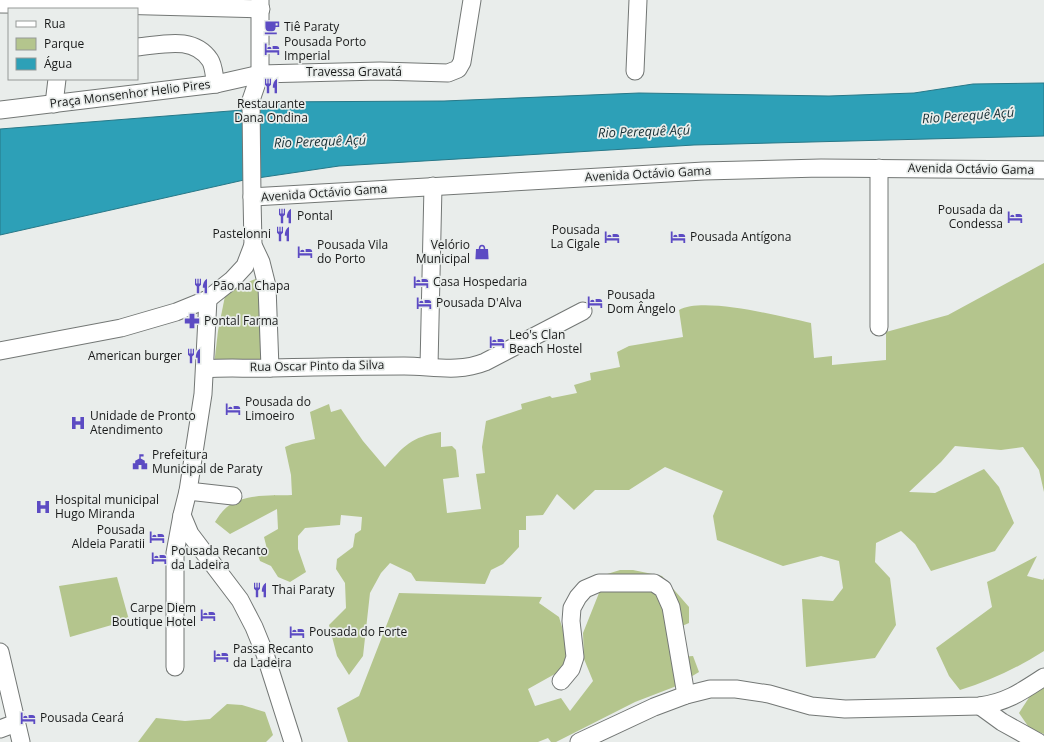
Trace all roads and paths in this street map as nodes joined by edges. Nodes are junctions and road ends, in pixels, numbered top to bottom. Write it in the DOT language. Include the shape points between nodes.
graph roads {
  1 [pos="472,0"];
  2 [pos="638,0"];
  3 [pos="113,2"];
  4 [pos="0,4"];
  5 [pos="261,5"];
  6 [pos="138,47"];
  7 [pos="635,71"];
  8 [pos="260,74"];
  9 [pos="57,80"];
  10 [pos="216,84"];
  11 [pos="54,104"];
  12 [pos="0,110"];
  13 [pos="879,168"];
  14 [pos="1044,170"];
  15 [pos="433,186"];
  16 [pos="252,190"];
  17 [pos="253,245"];
  18 [pos="208,299"];
  19 [pos="583,311"];
  20 [pos="879,327"];
  21 [pos="0,351"];
  22 [pos="429,366"];
  23 [pos="270,368"];
  24 [pos="205,369"];
  25 [pos="188,491"];
  26 [pos="233,496"];
  27 [pos="182,515"];
  28 [pos="0,652"];
  29 [pos="175,668"];
  30 [pos="1044,677"];
  31 [pos="561,681"];
  32 [pos="686,695"];
  33 [pos="980,706"];
  34 [pos="16,723"];
  35 [pos="0,729"];
  36 [pos="21,742"];
  37 [pos="293,742"];
  38 [pos="579,742"];
  39 [pos="1038,742"];
  1 -- 8 [label="street, Travessa Gravatá" via="462,62 458,69 448,73 380,71"];
  2 -- 7 [label="street"];
  3 -- 4 [label="street"];
  3 -- 5 [label="street"];
  5 -- 8 [label="street"];
  6 -- 10 [label="street" via="184,42 199,48 210,61"];
  8 -- 10 [label="street, Praça Monsenhor Helio Pires"];
  8 -- 16 [label="street" via="250,100"];
  9 -- 11 [label="street"];
  10 -- 11 [label="street, Praça Monsenhor Helio Pires"];
  11 -- 12 [label="street, Praça Monsenhor Helio Pires"];
  13 -- 14 [label="street, Avenida Octávio Gama"];
  13 -- 15 [label="street, Avenida Octávio Gama" via="704,171"];
  13 -- 20 [label="street"];
  15 -- 16 [label="street, Avenida Octávio Gama"];
  15 -- 22 [label="street"];
  16 -- 17 [label="street"];
  17 -- 18 [label="street" via="245,266"];
  17 -- 23 [label="street" via="261,262 267,286"];
  18 -- 21 [label="street" via="176,312 121,328"];
  18 -- 24 [label="street"];
  19 -- 22 [label="street, Rua Oscar Pinto da Silva" via="472,367 448,369"];
  22 -- 23 [label="street, Rua Oscar Pinto da Silva"];
  23 -- 24 [label="street, Rua Oscar Pinto da Silva"];
  24 -- 25 [label="street"];
  25 -- 26 [label="street"];
  25 -- 27 [label="street"];
  27 -- 29 [label="street" via="175,553"];
  27 -- 37 [label="street" via="190,534 240,600 254,627"];
  28 -- 34 [label="street"];
  30 -- 33 [label="street" via="1020,694 1000,703"];
  31 -- 32 [label="street" via="571,669 575,657 572,608 585,589 599,583 654,583 663,589 671,608"];
  32 -- 33 [label="street" via="710,689 736,689 769,694 811,706 845,709"];
  32 -- 38 [label="street"];
  33 -- 39 [label="street"];
  34 -- 35 [label="street"];
  34 -- 36 [label="street"];
}
